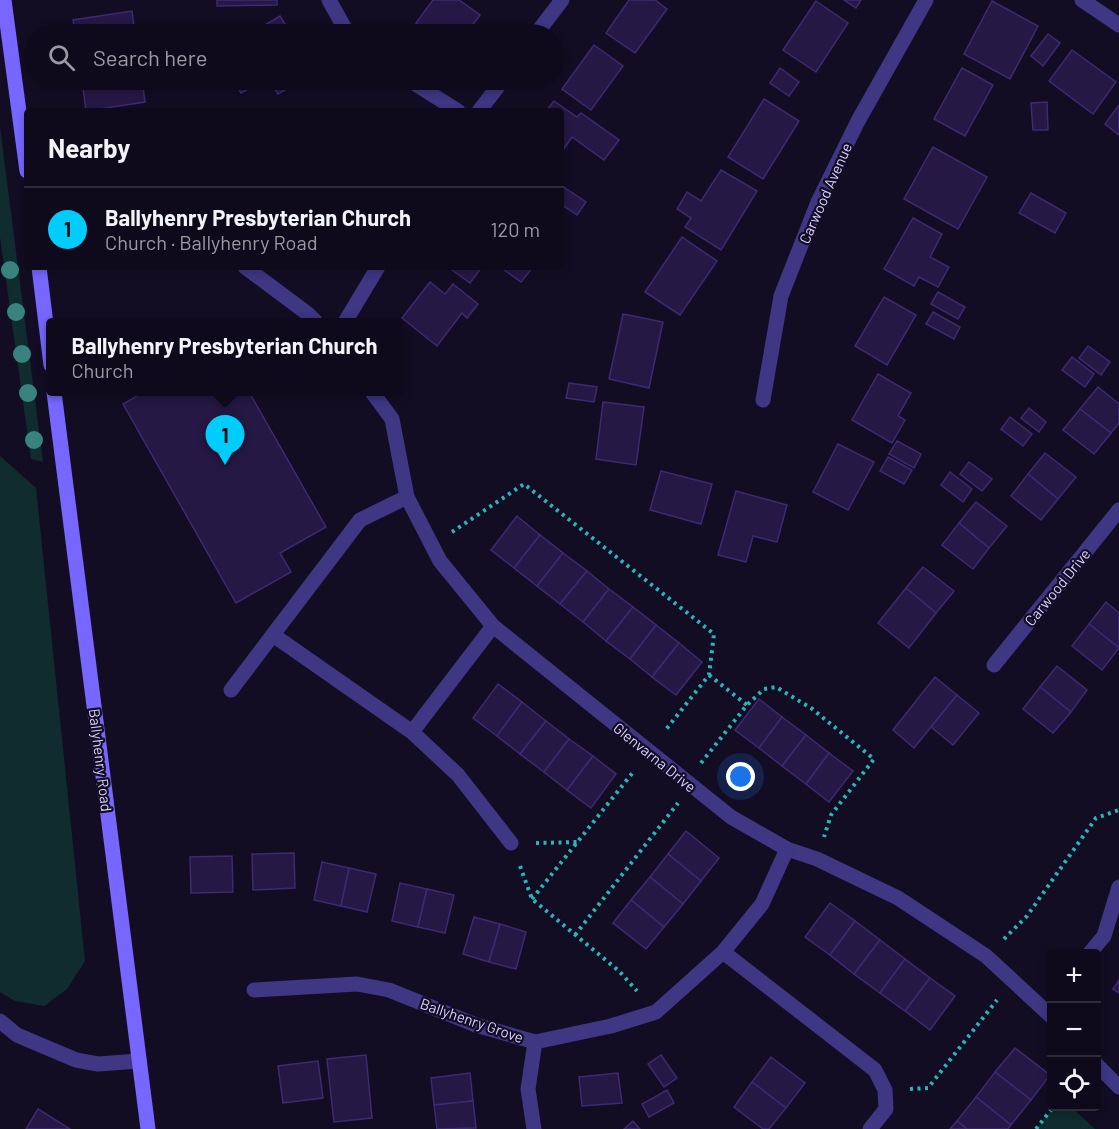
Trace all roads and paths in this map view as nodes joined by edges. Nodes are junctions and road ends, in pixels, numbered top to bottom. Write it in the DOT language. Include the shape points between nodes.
graph roads {
  1 [pos="4,0"];
  2 [pos="329,0"];
  3 [pos="562,0"];
  4 [pos="926,0"];
  5 [pos="1082,0"];
  6 [pos="342,24"];
  7 [pos="544,24"];
  8 [pos="1119,25"];
  9 [pos="425,90"];
  10 [pos="494,90"];
  11 [pos="453,108"];
  12 [pos="480,108"];
  13 [pos="24,149"];
  14 [pos="39,270"];
  15 [pos="249,270"];
  16 [pos="376,270"];
  17 [pos="312,318"];
  18 [pos="347,318"];
  19 [pos="46,324"];
  20 [pos="55,396"];
  21 [pos="375,396"];
  22 [pos="763,400"];
  23 [pos="407,497"];
  24 [pos="1119,510"];
  25 [pos="432,545"];
  26 [pos="493,626"];
  27 [pos="273,635"];
  28 [pos="994,665"];
  29 [pos="709,675"];
  30 [pos="231,690"];
  31 [pos="747,705"];
  32 [pos="412,732"];
  33 [pos="648,753"];
  34 [pos="688,784"];
  35 [pos="1119,810"];
  36 [pos="511,843"];
  37 [pos="577,843"];
  38 [pos="787,849"];
  39 [pos="817,860"];
  40 [pos="1119,887"];
  41 [pos="532,899"];
  42 [pos="575,935"];
  43 [pos="1093,949"];
  44 [pos="723,952"];
  45 [pos="986,956"];
  46 [pos="1013,981"];
  47 [pos="254,990"];
  48 [pos="1047,1007"];
  49 [pos="656,1012"];
  50 [pos="0,1020"];
  51 [pos="535,1042"];
  52 [pos="139,1061"];
  53 [pos="1101,1069"];
  54 [pos="1119,1087"];
  55 [pos="885,1090"];
  56 [pos="1051,1111"];
  57 [pos="148,1129"];
  58 [pos="534,1129"];
  59 [pos="870,1129"];
  60 [pos="1036,1129"];
  1 -- 13 [label="main road"];
  2 -- 6 [label="street"];
  3 -- 7 [label="street"];
  4 -- 22 [label="street, Carwood Avenue" via="818,202 781,296"];
  5 -- 8 [label="street"];
  9 -- 11 [label="street"];
  10 -- 12 [label="street"];
  14 -- 19 [label="main road"];
  15 -- 17 [label="street"];
  16 -- 18 [label="street"];
  20 -- 52 [label="main road, Ballyhenry Road"];
  21 -- 23 [label="street, Glenvarna Drive" via="392,419"];
  23 -- 25 [label="street, Glenvarna Drive"];
  23 -- 27 [label="street" via="360,520"];
  24 -- 28 [label="street, Carwood Drive"];
  25 -- 26 [label="street, Glenvarna Drive" via="440,561"];
  25 -- 29 [label="path" via="524,484 714,634"];
  26 -- 32 [label="street"];
  26 -- 33 [label="street, Glenvarna Drive"];
  27 -- 30 [label="street"];
  27 -- 32 [label="street"];
  29 -- 31 [label="path"];
  29 -- 33 [label="path"];
  31 -- 34 [label="path"];
  31 -- 39 [label="path" via="764,689 776,687 811,708 874,759 831,815"];
  32 -- 36 [label="street" via="458,775"];
  33 -- 34 [label="street, Glenvarna Drive"];
  33 -- 37 [label="path"];
  34 -- 38 [label="street, Glenvarna Drive" via="731,817"];
  34 -- 42 [label="path"];
  35 -- 45 [label="path" via="1096,818 1027,916"];
  36 -- 37 [label="path"];
  36 -- 41 [label="path"];
  37 -- 41 [label="path"];
  38 -- 39 [label="street, Glenvarna Drive"];
  38 -- 44 [label="street, Ballyhenry Grove" via="762,904"];
  39 -- 45 [label="street, Glenvarna Drive" via="898,898"];
  40 -- 43 [label="street" via="1104,936"];
  41 -- 42 [label="path"];
  42 -- 49 [label="path" via="619,971"];
  44 -- 49 [label="street, Ballyhenry Grove"];
  44 -- 55 [label="street" via="875,1070"];
  45 -- 46 [label="street, Glenvarna Drive"];
  46 -- 48 [label="street, Glenvarna Drive"];
  46 -- 55 [label="path" via="928,1088"];
  47 -- 51 [label="street, Ballyhenry Grove" via="357,984 389,990 476,1025"];
  49 -- 51 [label="street, Ballyhenry Grove"];
  50 -- 52 [label="street" via="17,1035 76,1060 98,1064"];
  51 -- 58 [label="street" via="528,1089"];
  52 -- 57 [label="main road, Ballyhenry Road"];
  53 -- 54 [label="street"];
  55 -- 59 [label="street" via="886,1109"];
  56 -- 60 [label="path"];
}
